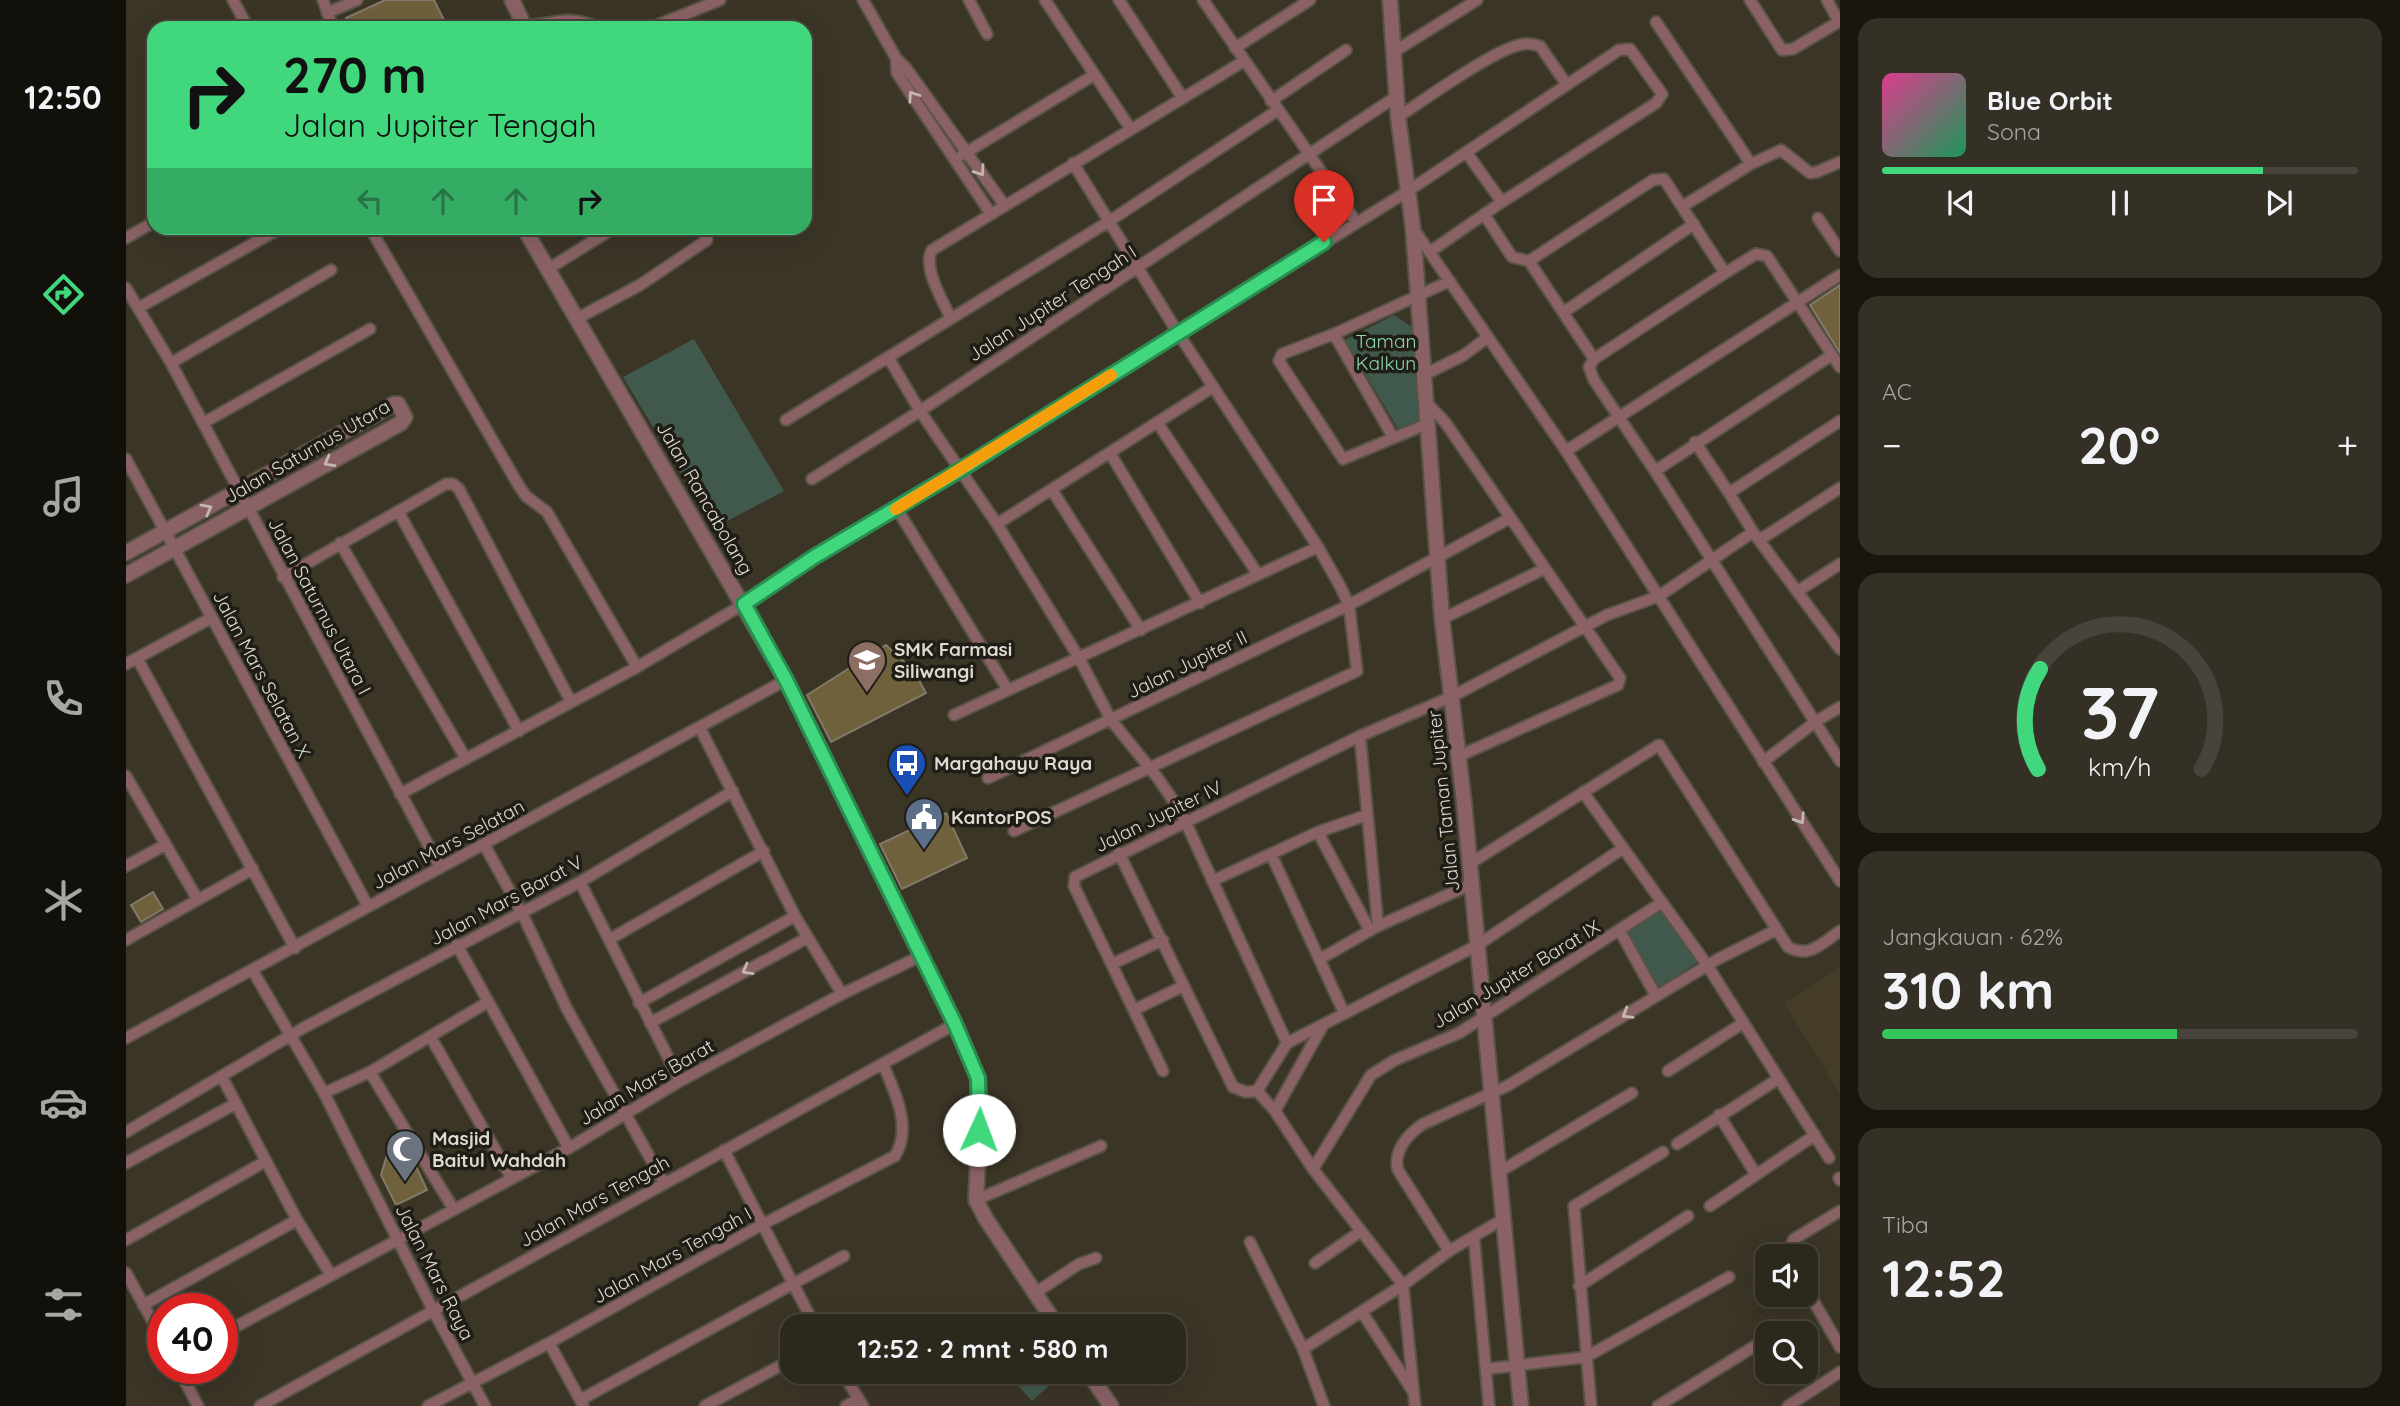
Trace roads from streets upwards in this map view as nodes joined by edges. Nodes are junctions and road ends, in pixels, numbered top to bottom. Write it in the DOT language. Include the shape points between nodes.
graph roads {
  1 [pos="233,0"];
  2 [pos="323,0"];
  3 [pos="357,0"];
  4 [pos="512,0"];
  5 [pos="720,0"];
  6 [pos="863,0"];
  7 [pos="970,0"];
  8 [pos="1045,0"];
  9 [pos="1119,0"];
  10 [pos="1203,0"];
  11 [pos="1310,0"];
  12 [pos="1390,0"];
  13 [pos="1476,0"];
  14 [pos="1750,0"];
  15 [pos="1827,0"];
  16 [pos="327,13"];
  17 [pos="244,21"];
  18 [pos="330,21"];
  19 [pos="519,21"];
  20 [pos="553,21"];
  21 [pos="581,21"];
  22 [pos="668,21"];
  23 [pos="1656,22"];
  24 [pos="1839,22"];
  25 [pos="987,34"];
  26 [pos="1236,48"];
  27 [pos="1346,50"];
  28 [pos="1395,51"];
  29 [pos="896,58"];
  30 [pos="1244,61"];
  31 [pos="1094,75"];
  32 [pos="1567,85"];
  33 [pos="1397,96"];
  34 [pos="1182,97"];
  35 [pos="1275,106"];
  36 [pos="940,114"];
  37 [pos="1398,117"];
  38 [pos="931,122"];
  39 [pos="1130,128"];
  40 [pos="967,152"];
  41 [pos="1466,152"];
  42 [pos="1311,155"];
  43 [pos="955,159"];
  44 [pos="1840,162"];
  45 [pos="1073,163"];
  46 [pos="1751,164"];
  47 [pos="1408,191"];
  48 [pos="1502,202"];
  49 [pos="1005,206"];
  50 [pos="1683,206"];
  51 [pos="991,214"];
  52 [pos="1484,215"];
  53 [pos="1818,218"];
  54 [pos="1359,220"];
  55 [pos="1108,222"];
  56 [pos="1694,224"];
  57 [pos="147,226"];
  58 [pos="1413,228"];
  59 [pos="268,235"];
  60 [pos="374,235"];
  61 [pos="528,235"];
  62 [pos="603,235"];
  63 [pos="126,238"];
  64 [pos="707,240"];
  65 [pos="1431,251"];
  66 [pos="1840,251"];
  67 [pos="1529,261"];
  68 [pos="1137,268"];
  69 [pos="548,269"];
  70 [pos="331,270"];
  71 [pos="1725,273"];
  72 [pos="1840,275"];
  73 [pos="1450,281"];
  74 [pos="126,288"];
  75 [pos="1796,303"];
  76 [pos="1417,304"];
  77 [pos="138,308"];
  78 [pos="1564,312"];
  79 [pos="950,317"];
  80 [pos="578,318"];
  81 [pos="370,329"];
  82 [pos="1178,333"];
  83 [pos="1334,334"];
  84 [pos="1488,337"];
  85 [pos="1832,355"];
  86 [pos="888,357"];
  87 [pos="1594,359"];
  88 [pos="171,363"];
  89 [pos="1840,367"];
  90 [pos="1423,375"];
  91 [pos="1213,387"];
  92 [pos="1425,401"];
  93 [pos="920,411"];
  94 [pos="1620,418"];
  95 [pos="786,420"];
  96 [pos="1840,421"];
  97 [pos="1157,422"];
  98 [pos="203,423"];
  99 [pos="1427,424"];
  100 [pos="1393,437"];
  101 [pos="1695,442"];
  102 [pos="1566,451"];
  103 [pos="1110,453"];
  104 [pos="126,459"];
  105 [pos="960,470"];
  106 [pos="1655,471"];
  107 [pos="812,479"];
  108 [pos="1840,488"];
  109 [pos="1052,491"];
  110 [pos="239,492"];
  111 [pos="1729,493"];
  112 [pos="248,507"];
  113 [pos="897,509"];
  114 [pos="398,511"];
  115 [pos="1510,518"];
  116 [pos="997,524"];
  117 [pos="165,531"];
  118 [pos="1757,536"];
  119 [pos="340,543"];
  120 [pos="1318,547"];
  121 [pos="174,548"];
  122 [pos="126,553"];
  123 [pos="1436,556"];
  124 [pos="1712,562"];
  125 [pos="1840,564"];
  126 [pos="1544,569"];
  127 [pos="1257,573"];
  128 [pos="126,575"];
  129 [pos="283,577"];
  130 [pos="1798,591"];
  131 [pos="1657,593"];
  132 [pos="1200,603"];
  133 [pos="744,604"];
  134 [pos="1349,605"];
  135 [pos="211,618"];
  136 [pos="1442,619"];
  137 [pos="1584,626"];
  138 [pos="1141,630"];
  139 [pos="1838,641"];
  140 [pos="137,658"];
  141 [pos="1079,658"];
  142 [pos="126,664"];
  143 [pos="637,667"];
  144 [pos="786,680"];
  145 [pos="1008,690"];
  146 [pos="1451,697"];
  147 [pos="571,702"];
  148 [pos="1840,707"];
  149 [pos="954,715"];
  150 [pos="1111,720"];
  151 [pos="1815,722"];
  152 [pos="700,728"];
  153 [pos="519,731"];
  154 [pos="1360,737"];
  155 [pos="1457,757"];
  156 [pos="466,759"];
  157 [pos="1840,761"];
  158 [pos="1763,762"];
  159 [pos="1147,767"];
  160 [pos="126,776"];
  161 [pos="988,778"];
  162 [pos="733,791"];
  163 [pos="1583,792"];
  164 [pos="400,794"];
  165 [pos="1367,815"];
  166 [pos="1184,823"];
  167 [pos="1014,831"];
  168 [pos="1318,832"];
  169 [pos="165,845"];
  170 [pos="485,846"];
  171 [pos="1622,849"];
  172 [pos="764,851"];
  173 [pos="1119,853"];
  174 [pos="1271,854"];
  175 [pos="1469,864"];
  176 [pos="126,866"];
  177 [pos="440,867"];
  178 [pos="253,869"];
  179 [pos="1212,881"];
  180 [pos="1840,881"];
  181 [pos="580,882"];
  182 [pos="1472,884"];
  183 [pos="198,900"];
  184 [pos="1661,903"];
  185 [pos="368,906"];
  186 [pos="521,911"];
  187 [pos="795,916"];
  188 [pos="1374,928"];
  189 [pos="1776,930"];
  190 [pos="1620,931"];
  191 [pos="1840,931"];
  192 [pos="807,938"];
  193 [pos="610,939"];
  194 [pos="126,940"];
  195 [pos="1163,940"];
  196 [pos="457,945"];
  197 [pos="1476,946"];
  198 [pos="295,948"];
  199 [pos="918,958"];
  200 [pos="1320,960"];
  201 [pos="1112,964"];
  202 [pos="1707,965"];
  203 [pos="253,971"];
  204 [pos="1184,986"];
  205 [pos="842,994"];
  206 [pos="1656,996"];
  207 [pos="488,1002"];
  208 [pos="639,1003"];
  209 [pos="1134,1010"];
  210 [pos="1344,1013"];
  211 [pos="1484,1018"];
  212 [pos="650,1023"];
  213 [pos="1324,1023"];
  214 [pos="1743,1023"];
  215 [pos="951,1026"];
  216 [pos="292,1034"];
  217 [pos="430,1036"];
  218 [pos="126,1038"];
  219 [pos="1287,1043"];
  220 [pos="883,1064"];
  221 [pos="1163,1071"];
  222 [pos="1668,1071"];
  223 [pos="370,1072"];
  224 [pos="222,1077"];
  225 [pos="1778,1079"];
  226 [pos="680,1081"];
  227 [pos="1257,1091"];
  228 [pos="1491,1092"];
  229 [pos="324,1093"];
  230 [pos="1632,1093"];
  231 [pos="235,1104"];
  232 [pos="1275,1111"];
  233 [pos="626,1114"];
  234 [pos="1719,1115"];
  235 [pos="126,1132"];
  236 [pos="1815,1135"];
  237 [pos="1677,1144"];
  238 [pos="1101,1146"];
  239 [pos="569,1148"];
  240 [pos="724,1150"];
  241 [pos="1664,1152"];
  242 [pos="1829,1158"];
  243 [pos="267,1161"];
  244 [pos="126,1163"];
  245 [pos="1313,1169"];
  246 [pos="1499,1172"];
  247 [pos="1755,1173"];
  248 [pos="512,1179"];
  249 [pos="664,1183"];
  250 [pos="976,1200"];
  251 [pos="1713,1204"];
  252 [pos="453,1208"];
  253 [pos="1840,1211"];
  254 [pos="1688,1216"];
  255 [pos="1505,1218"];
  256 [pos="297,1220"];
  257 [pos="763,1224"];
  258 [pos="1361,1231"];
  259 [pos="397,1238"];
  260 [pos="1474,1238"];
  261 [pos="126,1240"];
  262 [pos="1250,1242"];
  263 [pos="1792,1244"];
  264 [pos="1449,1251"];
  265 [pos="844,1256"];
  266 [pos="1096,1258"];
  267 [pos="1315,1263"];
  268 [pos="126,1273"];
  269 [pos="331,1275"];
  270 [pos="1729,1277"];
  271 [pos="793,1283"];
  272 [pos="1403,1285"];
  273 [pos="1579,1286"];
  274 [pos="1035,1293"];
  275 [pos="143,1304"];
  276 [pos="1817,1307"];
  277 [pos="433,1310"];
  278 [pos="147,1311"];
  279 [pos="1362,1312"];
  280 [pos="809,1314"];
  281 [pos="1050,1314"];
  282 [pos="238,1325"];
  283 [pos="549,1343"];
  284 [pos="1755,1346"];
  285 [pos="1840,1348"];
  286 [pos="1303,1349"];
  287 [pos="1586,1357"];
  288 [pos="780,1366"];
  289 [pos="1517,1367"];
  290 [pos="1486,1369"];
  291 [pos="1840,1372"];
  292 [pos="472,1382"];
  293 [pos="186,1384"];
  294 [pos="849,1384"];
  295 [pos="1096,1384"];
  296 [pos="1414,1392"];
  297 [pos="860,1402"];
  298 [pos="582,1403"];
  299 [pos="198,1406"];
  300 [pos="260,1406"];
  301 [pos="428,1406"];
  302 [pos="485,1406"];
  303 [pos="705,1406"];
  304 [pos="846,1406"];
  305 [pos="1111,1406"];
  306 [pos="1324,1406"];
  307 [pos="1415,1406"];
  308 [pos="1489,1406"];
  309 [pos="1521,1406"];
  310 [pos="1591,1406"];
  311 [pos="1658,1406"];
  312 [pos="1788,1406"];
  1 -- 17 [label="street"];
  2 -- 16 [label="street"];
  3 -- 16 [label="street"];
  4 -- 19 [label="street"];
  5 -- 22 [label="street"];
  6 -- 29 [label="street"];
  7 -- 25 [label="street"];
  8 -- 31 [label="street"];
  9 -- 34 [label="street"];
  10 -- 26 [label="street"];
  11 -- 26 [label="street"];
  12 -- 28 [label="street, Jalan Taman Jupiter"];
  13 -- 28 [label="street"];
  14 -- 24 [label="street" via="1782,50 1793,49"];
  15 -- 24 [label="street"];
  16 -- 18 [label="street"];
  20 -- 21 [label="street"];
  23 -- 46 [label="street"];
  26 -- 30 [label="street"];
  27 -- 35 [label="street"];
  28 -- 33 [label="street, Jalan Taman Jupiter"];
  29 -- 36 [label="street"];
  38 -- 29 [label="street, one-way" via="897,73"];
  30 -- 34 [label="street"];
  30 -- 35 [label="street"];
  31 -- 39 [label="street"];
  31 -- 40 [label="street"];
  32 -- 37 [label="street" via="1541,47 1525,44 1478,66"];
  32 -- 41 [label="street"];
  32 -- 48 [label="street" via="1626,48 1661,94 1656,103"];
  33 -- 37 [label="street, Jalan Taman Jupiter"];
  33 -- 42 [label="street, Jalan Jupiter Tengah I"];
  34 -- 39 [label="street"];
  35 -- 42 [label="street"];
  35 -- 55 [label="street"];
  36 -- 38 [label="street"];
  36 -- 40 [label="street"];
  37 -- 47 [label="street, Jalan Taman Jupiter"];
  38 -- 43 [label="street"];
  39 -- 45 [label="street"];
  40 -- 43 [label="street"];
  40 -- 49 [label="street, one-way"];
  41 -- 47 [label="street"];
  41 -- 48 [label="street"];
  42 -- 54 [label="street"];
  42 -- 68 [label="street, Jalan Jupiter Tengah I"];
  43 -- 51 [label="street"];
  44 -- 46 [label="street" via="1810,173 1781,150"];
  45 -- 49 [label="street"];
  45 -- 55 [label="street"];
  46 -- 50 [label="street"];
  47 -- 54 [label="street"];
  47 -- 58 [label="street, Jalan Taman Jupiter"];
  48 -- 52 [label="street"];
  49 -- 51 [label="street"];
  50 -- 56 [label="street"];
  50 -- 67 [label="street" via="1668,183 1653,180"];
  51 -- 79 [label="street" via="929,256 929,267"];
  52 -- 65 [label="street"];
  52 -- 67 [label="street" via="1512,257"];
  53 -- 66 [label="street"];
  54 -- 82 [label="street"];
  55 -- 68 [label="street"];
  55 -- 79 [label="street"];
  56 -- 71 [label="street"];
  56 -- 78 [label="street"];
  57 -- 63 [label="street"];
  58 -- 65 [label="street"];
  58 -- 76 [label="street, Jalan Taman Jupiter"];
  59 -- 77 [label="street"];
  60 -- 143 [label="street" via="519,486 547,512"];
  61 -- 69 [label="street, Jalan Rancabolang"];
  62 -- 69 [label="street"];
  64 -- 80 [label="street" via="640,285"];
  65 -- 73 [label="street"];
  67 -- 78 [label="street"];
  68 -- 82 [label="street"];
  68 -- 93 [label="street, Jalan Jupiter Tengah I"];
  69 -- 80 [label="street, Jalan Rancabolang"];
  70 -- 88 [label="street"];
  71 -- 75 [label="street" via="1761,253"];
  71 -- 87 [label="street"];
  72 -- 75 [label="street"];
  73 -- 76 [label="street"];
  73 -- 84 [label="street"];
  74 -- 77 [label="street, Jalan Saturnus Utara I"];
  75 -- 85 [label="street"];
  75 -- 94 [label="street"];
  76 -- 83 [label="street"];
  76 -- 90 [label="street, Jalan Taman Jupiter"];
  77 -- 88 [label="street, Jalan Saturnus Utara I"];
  78 -- 87 [label="street"];
  79 -- 86 [label="street"];
  80 -- 133 [label="street, Jalan Rancabolang"];
  81 -- 98 [label="street"];
  82 -- 91 [label="street"];
  82 -- 105 [label="street"];
  83 -- 100 [label="street"];
  83 -- 100 [label="street" via="1282,354 1282,370 1343,459"];
  84 -- 90 [label="street"];
  84 -- 102 [label="street"];
  85 -- 89 [label="street"];
  85 -- 101 [label="street"];
  86 -- 93 [label="street"];
  86 -- 95 [label="street"];
  87 -- 94 [label="street" via="1589,373"];
  88 -- 98 [label="street, Jalan Saturnus Utara I"];
  90 -- 92 [label="street, Jalan Taman Jupiter"];
  91 -- 97 [label="street"];
  91 -- 120 [label="street"];
  92 -- 99 [label="street, Jalan Taman Jupiter"];
  92 -- 115 [label="street" via="1446,422"];
  93 -- 105 [label="street"];
  93 -- 107 [label="street, Jalan Jupiter Tengah I"];
  94 -- 102 [label="street"];
  94 -- 106 [label="street"];
  96 -- 111 [label="street"];
  97 -- 103 [label="street"];
  97 -- 127 [label="street"];
  98 -- 110 [label="street, Jalan Saturnus Utara I"];
  99 -- 100 [label="street"];
  99 -- 123 [label="street, Jalan Taman Jupiter"];
  101 -- 106 [label="street"];
  101 -- 111 [label="street"];
  102 -- 131 [label="street"];
  103 -- 109 [label="street"];
  103 -- 132 [label="street"];
  104 -- 117 [label="street, Jalan Mars Selatan X"];
  105 -- 113 [label="street"];
  105 -- 116 [label="street"];
  106 -- 124 [label="street"];
  108 -- 118 [label="street, Jalan Jupiter IV"];
  109 -- 116 [label="street"];
  109 -- 138 [label="street"];
  110 -- 112 [label="street, Jalan Saturnus Utara I"];
  110 -- 112 [label="street, Jalan Saturnus Utara, one-way" via="394,404 403,409 404,421"];
  117 -- 110 [label="street, Jalan Saturnus Utara, one-way"];
  111 -- 118 [label="street"];
  112 -- 121 [label="street, Jalan Saturnus Utara"];
  112 -- 129 [label="street, Jalan Saturnus Utara I"];
  113 -- 133 [label="street"];
  113 -- 145 [label="street"];
  114 -- 119 [label="street"];
  114 -- 147 [label="street" via="446,484 459,489"];
  114 -- 153 [label="street"];
  115 -- 123 [label="street, Jalan Jupiter II"];
  115 -- 126 [label="street"];
  116 -- 141 [label="street"];
  117 -- 121 [label="street, Jalan Mars Selatan X"];
  117 -- 122 [label="street, Jalan Saturnus Utara"];
  118 -- 124 [label="street, Jalan Jupiter IV"];
  118 -- 130 [label="street"];
  119 -- 129 [label="street"];
  119 -- 156 [label="street"];
  120 -- 127 [label="street"];
  120 -- 134 [label="street"];
  121 -- 128 [label="street, Jalan Saturnus Utara"];
  121 -- 135 [label="street, Jalan Mars Selatan X"];
  123 -- 134 [label="street, Jalan Jupiter II"];
  123 -- 136 [label="street, Jalan Taman Jupiter"];
  124 -- 131 [label="street, Jalan Jupiter IV"];
  124 -- 151 [label="street"];
  125 -- 130 [label="street"];
  126 -- 136 [label="street"];
  126 -- 137 [label="street"];
  127 -- 132 [label="street"];
  129 -- 164 [label="street, Jalan Saturnus Utara I"];
  130 -- 139 [label="street"];
  131 -- 137 [label="street, Jalan Jupiter IV"];
  131 -- 158 [label="street"];
  132 -- 138 [label="street"];
  133 -- 143 [label="street"];
  133 -- 144 [label="street, Jalan Rancabolang"];
  134 -- 150 [label="street, Jalan Jupiter II"];
  134 -- 159 [label="street" via="1355,674"];
  135 -- 140 [label="street"];
  135 -- 185 [label="street, Jalan Mars Selatan X"];
  136 -- 146 [label="street, Jalan Taman Jupiter"];
  137 -- 146 [label="street, Jalan Jupiter IV"];
  137 -- 155 [label="street" via="1620,678 1618,685"];
  138 -- 141 [label="street"];
  140 -- 142 [label="street"];
  140 -- 178 [label="street"];
  141 -- 145 [label="street"];
  141 -- 150 [label="street"];
  143 -- 147 [label="street"];
  144 -- 152 [label="street, Jalan Mars Selatan"];
  144 -- 199 [label="street, Jalan Rancabolang"];
  145 -- 149 [label="street"];
  146 -- 154 [label="street, Jalan Jupiter IV"];
  146 -- 155 [label="street, Jalan Taman Jupiter"];
  147 -- 153 [label="street"];
  148 -- 151 [label="street"];
  150 -- 159 [label="street"];
  150 -- 161 [label="street, Jalan Jupiter II"];
  151 -- 157 [label="street"];
  151 -- 158 [label="street"];
  152 -- 162 [label="street"];
  152 -- 170 [label="street, Jalan Mars Selatan"];
  153 -- 156 [label="street"];
  154 -- 165 [label="street"];
  154 -- 166 [label="street, Jalan Jupiter IV"];
  155 -- 175 [label="street, Jalan Taman Jupiter"];
  156 -- 164 [label="street"];
  158 -- 180 [label="street, one-way"];
  159 -- 166 [label="street" via="1151,781"];
  159 -- 167 [label="street"];
  160 -- 169 [label="street"];
  162 -- 172 [label="street"];
  162 -- 181 [label="street, Jalan Mars Barat V"];
  163 -- 171 [label="street"];
  163 -- 175 [label="street"];
  163 -- 189 [label="street" via="1659,745"];
  164 -- 177 [label="street, Jalan Saturnus Utara I"];
  165 -- 168 [label="street"];
  165 -- 188 [label="street"];
  166 -- 173 [label="street, Jalan Jupiter IV"];
  166 -- 179 [label="street"];
  168 -- 174 [label="street"];
  168 -- 188 [label="street"];
  169 -- 176 [label="street"];
  169 -- 183 [label="street"];
  170 -- 177 [label="street, Jalan Mars Selatan"];
  170 -- 186 [label="street"];
  171 -- 184 [label="street"];
  171 -- 197 [label="street"];
  172 -- 187 [label="street"];
  172 -- 193 [label="street"];
  173 -- 195 [label="street"];
  173 -- 201 [label="street, Jalan Jupiter IV" via="1074,881"];
  174 -- 179 [label="street"];
  174 -- 200 [label="street"];
  175 -- 182 [label="street, Jalan Taman Jupiter"];
  177 -- 185 [label="street, Jalan Mars Selatan"];
  178 -- 183 [label="street"];
  178 -- 198 [label="street"];
  179 -- 219 [label="street"];
  181 -- 186 [label="street, Jalan Mars Barat V"];
  181 -- 193 [label="street"];
  182 -- 188 [label="street"];
  182 -- 197 [label="street, Jalan Taman Jupiter"];
  183 -- 194 [label="street"];
  184 -- 190 [label="street, Jalan Jupiter Barat IX"];
  184 -- 202 [label="street"];
  185 -- 198 [label="street, Jalan Mars Selatan"];
  186 -- 196 [label="street, Jalan Mars Barat V"];
  186 -- 233 [label="street" via="567,1009"];
  187 -- 192 [label="street"];
  187 -- 208 [label="street"];
  188 -- 200 [label="street"];
  189 -- 191 [label="street" via="1798,953"];
  189 -- 202 [label="street"];
  190 -- 206 [label="street"];
  190 -- 211 [label="street, Jalan Jupiter Barat IX"];
  192 -- 205 [label="street"];
  192 -- 212 [label="street, one-way"];
  193 -- 208 [label="street"];
  195 -- 201 [label="street"];
  195 -- 204 [label="street"];
  196 -- 207 [label="street"];
  196 -- 216 [label="street, Jalan Mars Barat V"];
  197 -- 210 [label="street"];
  197 -- 211 [label="street, Jalan Taman Jupiter"];
  198 -- 203 [label="street, Jalan Mars Selatan"];
  199 -- 205 [label="street, Jalan Mars Barat"];
  199 -- 215 [label="street, Jalan Rancabolang"];
  200 -- 210 [label="street"];
  201 -- 209 [label="street, Jalan Jupiter IV"];
  202 -- 206 [label="street"];
  202 -- 214 [label="street"];
  203 -- 216 [label="street, Jalan Mars Raya"];
  203 -- 218 [label="street, Jalan Mars Selatan"];
  204 -- 209 [label="street"];
  204 -- 227 [label="street" via="1233,1087"];
  205 -- 226 [label="street, Jalan Mars Barat"];
  206 -- 228 [label="street, one-way"];
  207 -- 217 [label="street"];
  207 -- 239 [label="street"];
  208 -- 212 [label="street"];
  209 -- 221 [label="street, Jalan Jupiter IV"];
  210 -- 213 [label="street"];
  211 -- 228 [label="street, Jalan Taman Jupiter"];
  211 -- 245 [label="street, Jalan Jupiter Barat IX" via="1371,1075"];
  212 -- 226 [label="street"];
  213 -- 219 [label="street"];
  213 -- 232 [label="street"];
  214 -- 222 [label="street"];
  214 -- 225 [label="street"];
  215 -- 220 [label="street, Jalan Mars Tengah"];
  215 -- 250 [label="street, Jalan Rancabolang" via="978,1078"];
  216 -- 224 [label="street, Jalan Mars Barat V"];
  216 -- 229 [label="street, Jalan Mars Raya"];
  217 -- 223 [label="street"];
  217 -- 248 [label="street"];
  219 -- 227 [label="street"];
  220 -- 240 [label="street, Jalan Mars Tengah"];
  220 -- 257 [label="street, Jalan Mars Tengah I" via="901,1111 899,1150 890,1159"];
  223 -- 229 [label="street"];
  223 -- 252 [label="street"];
  224 -- 231 [label="street"];
  224 -- 235 [label="street, Jalan Mars Barat V"];
  225 -- 234 [label="street"];
  225 -- 236 [label="street"];
  226 -- 233 [label="street, Jalan Mars Barat"];
  227 -- 232 [label="street"];
  228 -- 246 [label="street, Jalan Taman Jupiter"];
  228 -- 264 [label="street" via="1412,1132 1396,1161"];
  229 -- 259 [label="street, Jalan Mars Raya"];
  230 -- 246 [label="street"];
  231 -- 243 [label="street"];
  231 -- 244 [label="street"];
  232 -- 245 [label="street"];
  233 -- 239 [label="street, Jalan Mars Barat"];
  233 -- 249 [label="street"];
  234 -- 237 [label="street"];
  234 -- 247 [label="street"];
  236 -- 242 [label="street"];
  236 -- 247 [label="street"];
  238 -- 250 [label="street"];
  239 -- 248 [label="street, Jalan Mars Barat"];
  240 -- 249 [label="street, Jalan Mars Tengah"];
  240 -- 257 [label="street"];
  241 -- 273 [label="street" via="1576,1203"];
  243 -- 256 [label="street"];
  243 -- 261 [label="street"];
  245 -- 258 [label="street"];
  246 -- 255 [label="street, Jalan Taman Jupiter"];
  247 -- 251 [label="street"];
  248 -- 252 [label="street, Jalan Mars Barat"];
  249 -- 277 [label="street, Jalan Mars Tengah"];
  250 -- 274 [label="street"];
  252 -- 259 [label="street, Jalan Mars Barat"];
  253 -- 263 [label="street"];
  254 -- 273 [label="street"];
  255 -- 260 [label="street"];
  255 -- 289 [label="street, Jalan Taman Jupiter"];
  256 -- 269 [label="street"];
  256 -- 275 [label="street"];
  257 -- 271 [label="street"];
  257 -- 283 [label="street, Jalan Mars Tengah I"];
  258 -- 267 [label="street"];
  258 -- 272 [label="street"];
  259 -- 269 [label="street, Jalan Mars Barat"];
  259 -- 277 [label="street, Jalan Mars Raya"];
  260 -- 264 [label="street"];
  260 -- 290 [label="street"];
  262 -- 286 [label="street"];
  264 -- 272 [label="street"];
  265 -- 271 [label="street"];
  266 -- 274 [label="street"];
  268 -- 275 [label="street"];
  269 -- 282 [label="street, Jalan Mars Barat"];
  270 -- 287 [label="street"];
  271 -- 280 [label="street"];
  271 -- 298 [label="street"];
  272 -- 279 [label="street"];
  272 -- 296 [label="street"];
  273 -- 287 [label="street"];
  274 -- 281 [label="street"];
  275 -- 278 [label="street"];
  276 -- 285 [label="street"];
  277 -- 292 [label="street, Jalan Mars Raya"];
  277 -- 300 [label="street, Jalan Mars Tengah"];
  279 -- 286 [label="street"];
  279 -- 296 [label="street"];
  283 -- 292 [label="street, Jalan Mars Tengah I"];
  283 -- 298 [label="street"];
  284 -- 311 [label="street"];
  286 -- 306 [label="street"];
  287 -- 289 [label="street"];
  287 -- 310 [label="street"];
  288 -- 303 [label="street"];
  289 -- 290 [label="street"];
  289 -- 309 [label="street, Jalan Taman Jupiter"];
  290 -- 308 [label="street"];
  291 -- 312 [label="street"];
  292 -- 301 [label="street, Jalan Mars Tengah I"];
  292 -- 302 [label="street, Jalan Mars Raya"];
  293 -- 299 [label="street"];
  294 -- 297 [label="street"];
  295 -- 305 [label="street"];
  296 -- 307 [label="street"];
  297 -- 304 [label="street"];
}
